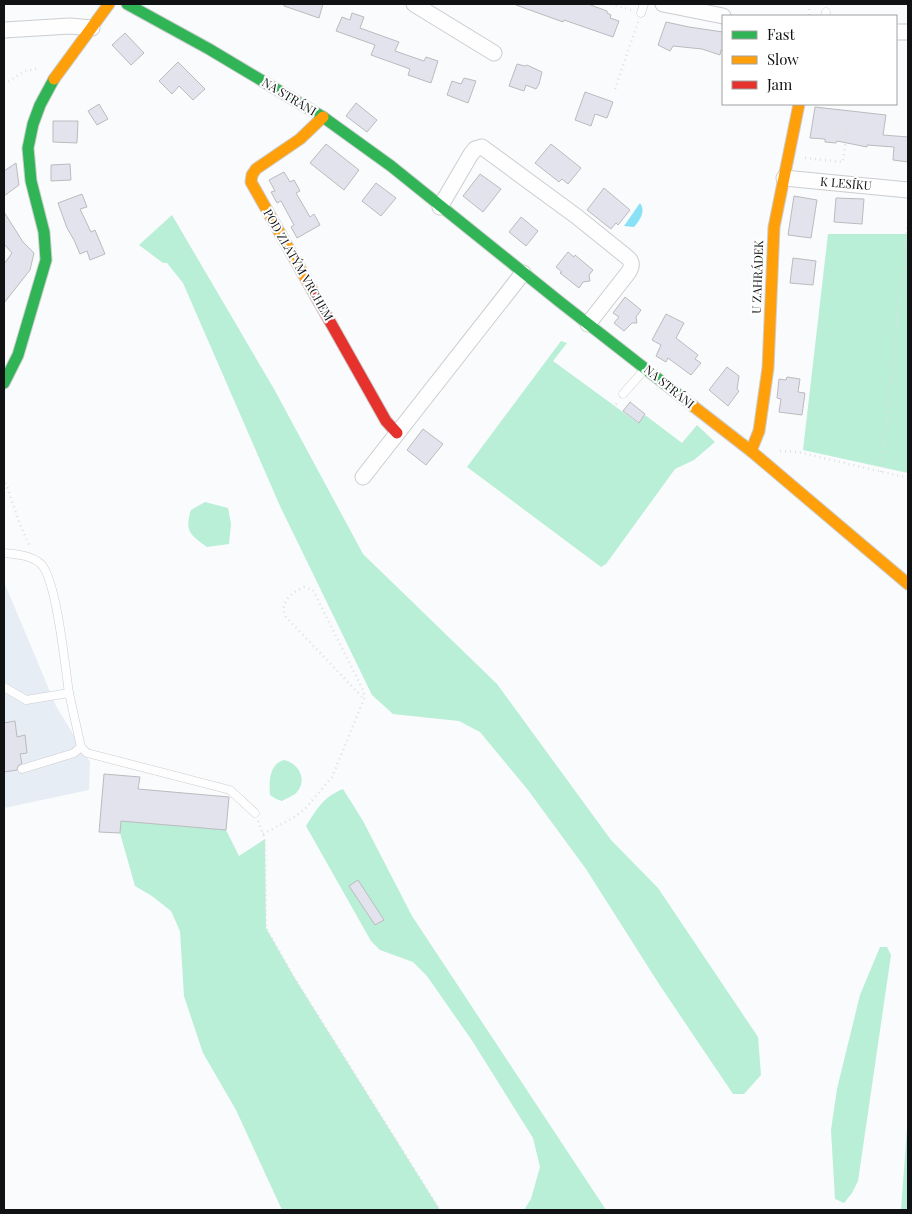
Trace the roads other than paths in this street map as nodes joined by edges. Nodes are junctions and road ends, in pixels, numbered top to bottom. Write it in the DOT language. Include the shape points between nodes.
graph roads {
  1 [pos="109,4"];
  2 [pos="127,4"];
  3 [pos="414,4"];
  4 [pos="644,4"];
  5 [pos="663,4"];
  6 [pos="641,13"];
  7 [pos="722,16"];
  8 [pos="92,28"];
  9 [pos="4,30"];
  10 [pos="494,53"];
  11 [pos="799,105"];
  12 [pos="323,117"];
  13 [pos="784,178"];
  14 [pos="908,190"];
  15 [pos="440,207"];
  16 [pos="523,272"];
  17 [pos="588,324"];
  18 [pos="646,368"];
  19 [pos="4,381"];
  20 [pos="623,394"];
  21 [pos="398,433"];
  22 [pos="751,451"];
  23 [pos="362,477"];
  24 [pos="4,553"];
  25 [pos="908,584"];
  26 [pos="4,687"];
  27 [pos="69,693"];
  28 [pos="81,746"];
  29 [pos="22,769"];
  30 [pos="255,813"];
  1 -- 8 [label="street"];
  2 -- 12 [label="street, NA STRÁNI"];
  3 -- 10 [label="street"];
  4 -- 6 [label="lane"];
  5 -- 7 [label="street"];
  8 -- 9 [label="street"];
  8 -- 19 [label="street" via="64,64 33,122 28,146 30,180 47,244 46,260 18,355"];
  11 -- 13 [label="street, U ZAHRÁDEK"];
  12 -- 15 [label="street, NA STRÁNI" via="391,166"];
  12 -- 21 [label="street, POD ZLATÝM VRCHEM" via="310,131 256,169 251,182 386,420"];
  13 -- 14 [label="street, K LESÍKU"];
  13 -- 22 [label="street, U ZAHRÁDEK" via="773,243 768,368 759,431"];
  15 -- 16 [label="street, NA STRÁNI"];
  15 -- 17 [label="street" via="471,154 482,147 591,227 627,256 631,265"];
  16 -- 17 [label="street, NA STRÁNI"];
  16 -- 21 [label="street"];
  17 -- 18 [label="street, NA STRÁNI"];
  18 -- 20 [label="lane"];
  18 -- 22 [label="street, NA STRÁNI"];
  21 -- 23 [label="street"];
  22 -- 25 [label="street, NA STRÁNI"];
  24 -- 27 [label="lane" via="37,561 49,579 63,644"];
  26 -- 27 [label="lane" via="26,700"];
  27 -- 28 [label="lane"];
  28 -- 29 [label="lane" via="74,753"];
  28 -- 30 [label="lane" via="87,753 230,790"];
}
